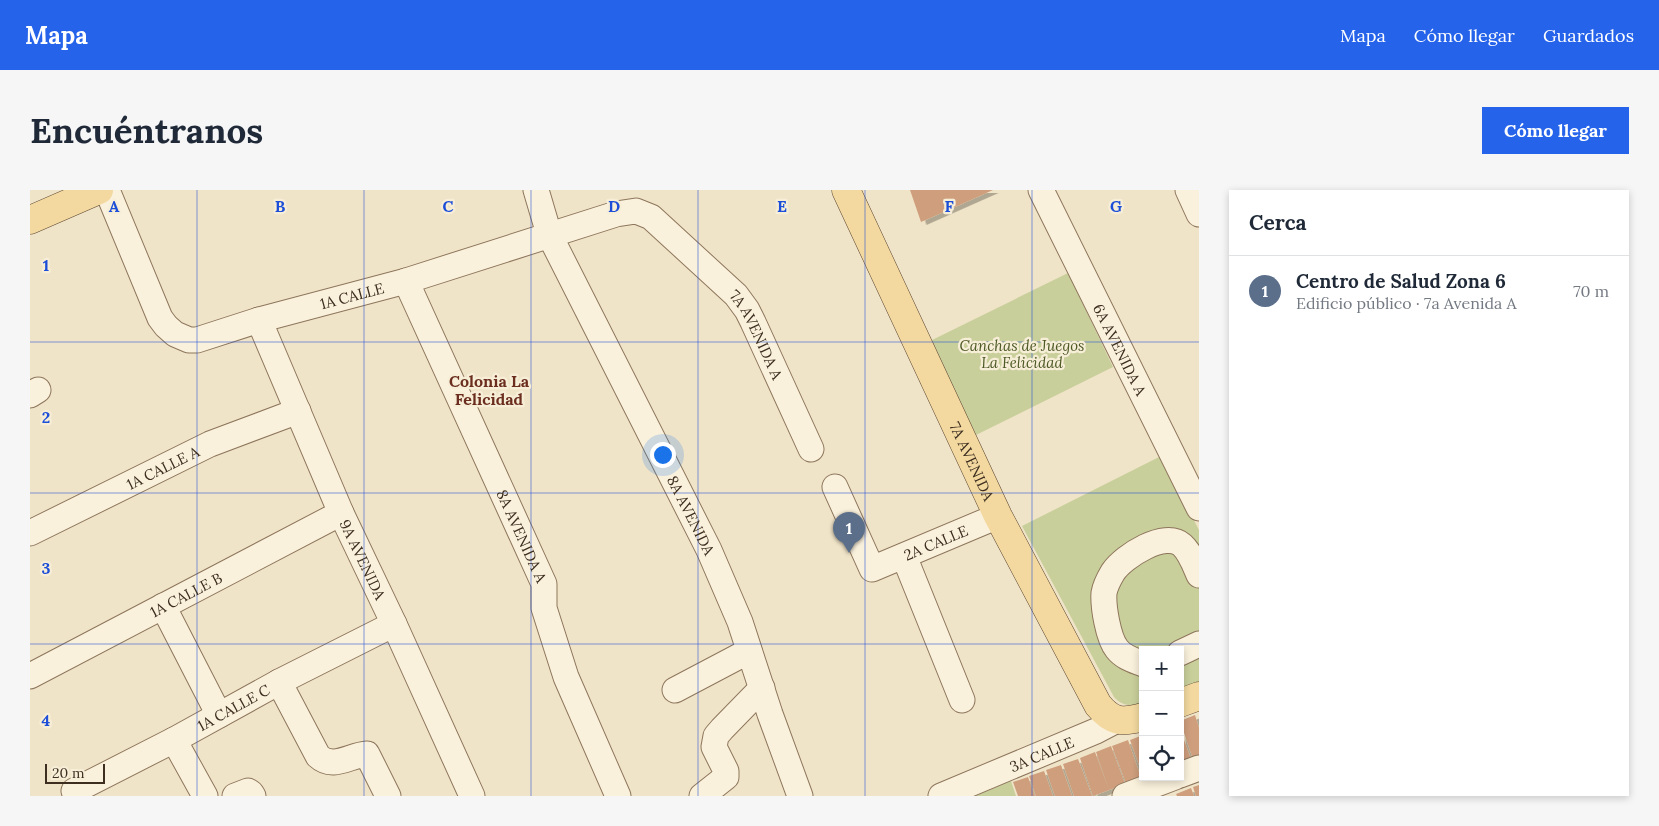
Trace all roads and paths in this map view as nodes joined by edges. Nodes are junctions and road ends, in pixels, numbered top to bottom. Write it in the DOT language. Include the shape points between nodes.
graph roads {
  1 [pos="99,190"];
  2 [pos="107,190"];
  3 [pos="536,190"];
  4 [pos="846,190"];
  5 [pos="1041,190"];
  6 [pos="1188,190"];
  7 [pos="1199,214"];
  8 [pos="30,220"];
  9 [pos="550,234"];
  10 [pos="675,237"];
  11 [pos="406,281"];
  12 [pos="259,320"];
  13 [pos="298,412"];
  14 [pos="811,449"];
  15 [pos="835,487"];
  16 [pos="1199,508"];
  17 [pos="341,513"];
  18 [pos="998,516"];
  19 [pos="30,533"];
  20 [pos="904,556"];
  21 [pos="1199,575"];
  22 [pos="163,606"];
  23 [pos="394,624"];
  24 [pos="1199,644"];
  25 [pos="749,651"];
  26 [pos="1184,651"];
  27 [pos="1139,662"];
  28 [pos="30,676"];
  29 [pos="279,682"];
  30 [pos="762,688"];
  31 [pos="675,690"];
  32 [pos="1199,696"];
  33 [pos="962,700"];
  34 [pos="1184,702"];
  35 [pos="219,715"];
  36 [pos="1130,719"];
  37 [pos="174,740"];
  38 [pos="1199,768"];
  39 [pos="1184,774"];
  40 [pos="1164,781"];
  41 [pos="74,790"];
  42 [pos="205,796"];
  43 [pos="388,796"];
  44 [pos="472,796"];
  45 [pos="618,796"];
  46 [pos="702,796"];
  47 [pos="800,796"];
  48 [pos="941,796"];
  49 [pos="1125,796"];
  1 -- 8 [label="main road"];
  2 -- 12 [label="street, 1A CALLE" via="160,318 170,330 189,340 197,340"];
  3 -- 9 [label="street, 8A AVENIDA"];
  4 -- 18 [label="main road, 7A AVENIDA"];
  5 -- 16 [label="street, 6A AVENIDA A"];
  6 -- 7 [label="street"];
  9 -- 10 [label="street, 1A CALLE" via="636,211 651,217"];
  9 -- 11 [label="street, 1A CALLE"];
  9 -- 25 [label="street, 8A AVENIDA" via="709,550"];
  10 -- 14 [label="street, 7A AVENIDA A" via="747,310"];
  11 -- 12 [label="street, 1A CALLE"];
  11 -- 45 [label="street, 8A AVENIDA A" via="544,584 544,608 566,677"];
  12 -- 13 [label="street, 9A AVENIDA"];
  13 -- 17 [label="street, 9A AVENIDA"];
  13 -- 19 [label="street, 1A CALLE A" via="210,444"];
  15 -- 20 [label="street, 2A CALLE" via="872,569"];
  17 -- 22 [label="street, 1A CALLE B"];
  17 -- 23 [label="street, 9A AVENIDA"];
  18 -- 20 [label="street, 2A CALLE"];
  18 -- 36 [label="main road, 7A AVENIDA" via="1098,705 1105,714"];
  20 -- 33 [label="street"];
  21 -- 27 [label="street" via="1183,545 1174,540 1159,542 1133,553 1113,571 1104,592 1107,626 1116,648"];
  22 -- 28 [label="street, 1A CALLE B"];
  22 -- 35 [label="street"];
  23 -- 29 [label="street, 1A CALLE C"];
  23 -- 44 [label="street, 9A AVENIDA"];
  24 -- 26 [label="street"];
  25 -- 30 [label="street, 8A AVENIDA"];
  25 -- 31 [label="street"];
  29 -- 35 [label="street, 1A CALLE C"];
  29 -- 43 [label="street" via="318,756 335,762 367,754"];
  30 -- 46 [label="street" via="716,736 714,747 726,770 726,778"];
  30 -- 47 [label="street, 8A AVENIDA"];
  32 -- 34 [label="main road"];
  35 -- 37 [label="street, 1A CALLE C"];
  36 -- 48 [label="street, 3A CALLE" via="1096,730"];
  37 -- 41 [label="street, 1A CALLE C"];
  37 -- 42 [label="street"];
  38 -- 39 [label="street"];
  40 -- 49 [label="street"];
}
